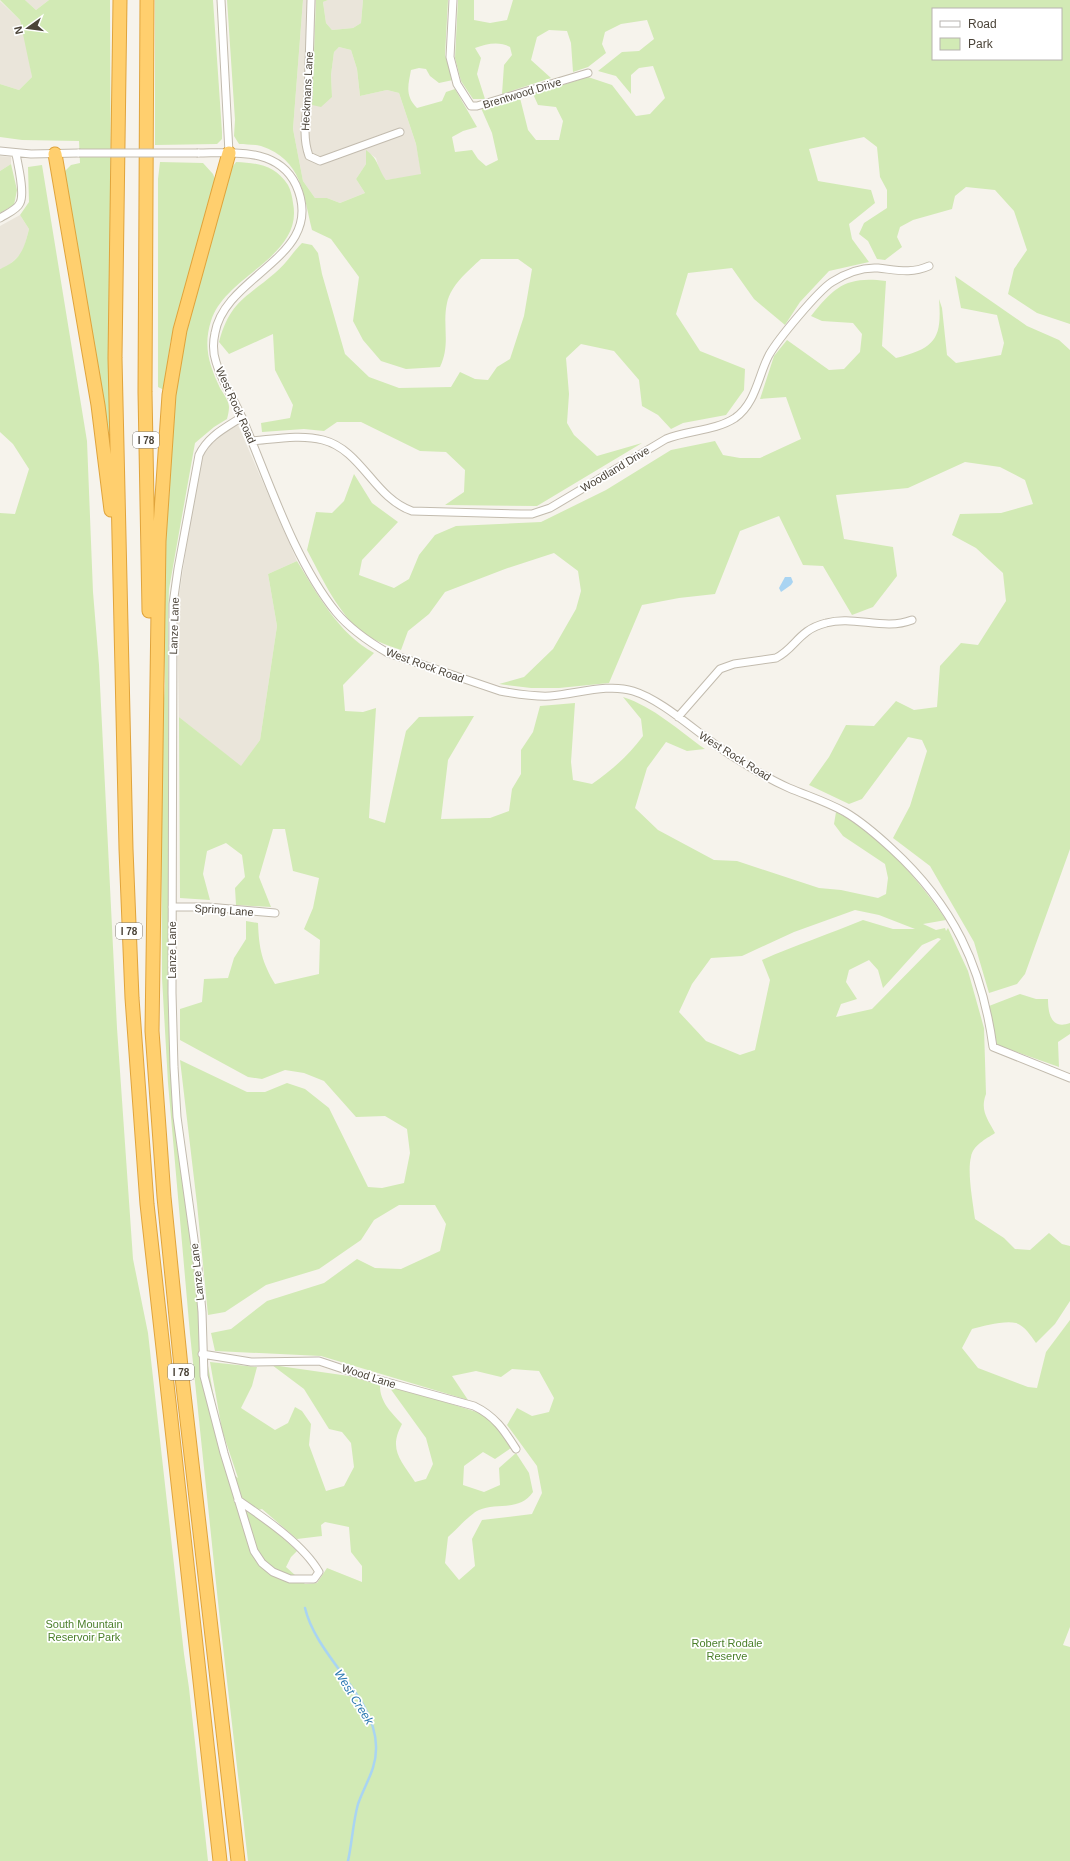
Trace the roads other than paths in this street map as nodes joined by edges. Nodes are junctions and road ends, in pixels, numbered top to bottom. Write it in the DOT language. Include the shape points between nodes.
graph roads {
  1 [pos="120,0"];
  2 [pos="147,0"];
  3 [pos="221,0"];
  4 [pos="311,0"];
  5 [pos="453,0"];
  6 [pos="588,73"];
  7 [pos="400,132"];
  8 [pos="0,151"];
  9 [pos="228,153"];
  10 [pos="16,154"];
  11 [pos="55,154"];
  12 [pos="0,218"];
  13 [pos="929,266"];
  14 [pos="242,417"];
  15 [pos="252,441"];
  16 [pos="912,620"];
  17 [pos="678,718"];
  18 [pos="126,849"];
  19 [pos="154,880"];
  20 [pos="172,907"];
  21 [pos="275,913"];
  22 [pos="1070,1078"];
  23 [pos="202,1354"];
  24 [pos="516,1449"];
  25 [pos="238,1500"];
  26 [pos="220,1861"];
  27 [pos="238,1861"];
  1 -- 18 [label="highway, I 78" via="115,358"];
  2 -- 19 [label="highway, I 78" via="145,392"];
  3 -- 9 [label="street"];
  4 -- 7 [label="street, Heckmans Lane" via="308,100 304,127 309,156 320,161"];
  5 -- 6 [label="street, Brentwood Drive" via="450,58 457,84 471,106"];
  8 -- 10 [label="street, West Rock Road"];
  9 -- 11 [label="street, West Rock Road, bridge"];
  9 -- 14 [label="street, West Rock Road" via="262,156 282,166 294,181 302,208 300,227 290,245 231,301 216,326 216,362"];
  9 -- 19 [label="highway" via="180,330 169,395 159,541"];
  10 -- 11 [label="street, West Rock Road"];
  10 -- 12 [label="street" via="21,201 17,208"];
  11 -- 18 [label="highway" via="98,405 109,491 116,576 120,740"];
  13 -- 15 [label="street, Woodland Drive" via="912,272 878,268 842,276 822,291 775,345 750,402 735,418 718,426 666,439 550,508 539,512 521,514 412,511 388,498 348,453 333,443 310,438"];
  14 -- 15 [label="street, West Rock Road"];
  14 -- 20 [label="street, Lanze Lane" via="214,434 199,455 176,577 172,630"];
  15 -- 17 [label="street, West Rock Road" via="311,574 336,612 372,644 401,658 500,691 519,695 550,696 623,689 642,694"];
  16 -- 17 [label="street" via="900,624 838,621 816,626 799,636 781,656 720,669"];
  17 -- 22 [label="street, West Rock Road" via="712,744 766,777 844,811 887,845 930,888 962,939 977,976 993,1048"];
  18 -- 26 [label="highway, I 78" via="132,998 147,1204"];
  19 -- 27 [label="highway, I 78" via="152,1031 164,1197 182,1377"];
  20 -- 21 [label="street, Spring Lane"];
  20 -- 23 [label="street, Lanze Lane" via="174,1074 198,1268"];
  23 -- 24 [label="street, Wood Lane" via="251,1362 319,1361 360,1375 474,1406 500,1425"];
  23 -- 25 [label="street, Lanze Lane" via="204,1376 214,1418"];
  25 -- 25 [label="street, Lanze Lane" via="254,1551 262,1563 273,1572 290,1579 317,1576 319,1572 307,1556 282,1532"];
}
